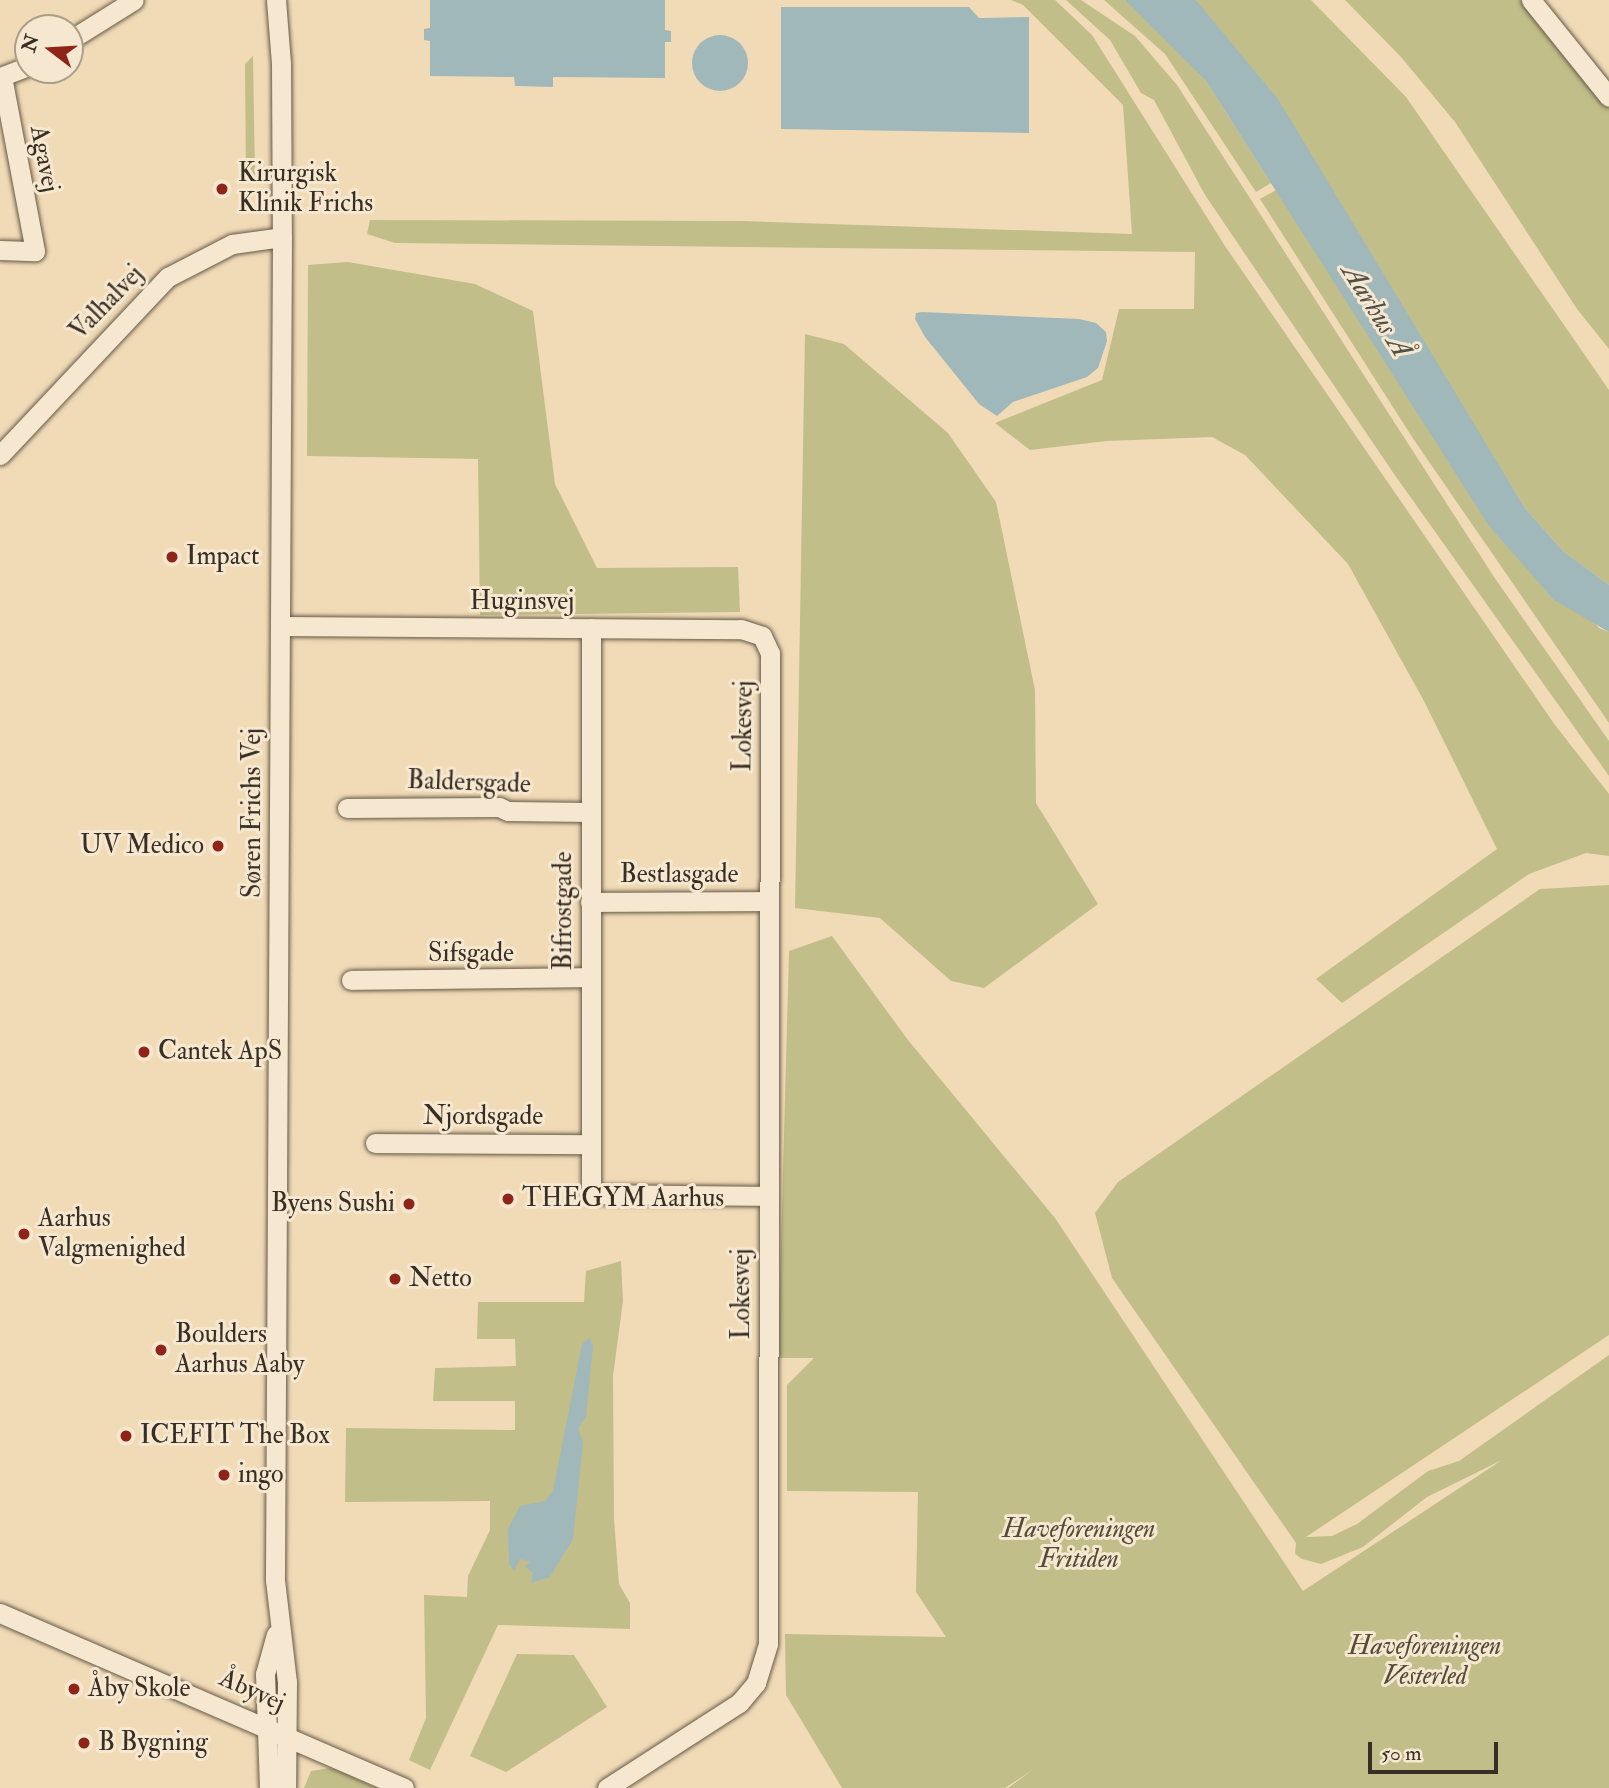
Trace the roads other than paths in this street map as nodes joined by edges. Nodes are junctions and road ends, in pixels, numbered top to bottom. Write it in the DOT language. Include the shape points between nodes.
graph roads {
  1 [pos="134,0"];
  2 [pos="276,0"];
  3 [pos="1531,0"];
  4 [pos="84,31"];
  5 [pos="1,77"];
  6 [pos="1609,97"];
  7 [pos="282,237"];
  8 [pos="0,250"];
  9 [pos="0,455"];
  10 [pos="280,626"];
  11 [pos="591,628"];
  12 [pos="762,636"];
  13 [pos="348,808"];
  14 [pos="590,812"];
  15 [pos="769,901"];
  16 [pos="590,902"];
  17 [pos="590,976"];
  18 [pos="351,980"];
  19 [pos="375,1143"];
  20 [pos="590,1144"];
  21 [pos="769,1196"];
  22 [pos="0,1613"];
  23 [pos="278,1626"];
  24 [pos="266,1726"];
  25 [pos="288,1735"];
  26 [pos="269,1788"];
  27 [pos="286,1788"];
  28 [pos="404,1788"];
  29 [pos="607,1788"];
  1 -- 4 [label="street"];
  2 -- 7 [label="street, Søren Frichs Vej"];
  3 -- 6 [label="street"];
  5 -- 8 [label="street, Agavej" via="35,251"];
  7 -- 9 [label="street, Valhalvej" via="232,244 168,277"];
  7 -- 10 [label="street, Søren Frichs Vej"];
  10 -- 11 [label="street, Huginsvej"];
  10 -- 23 [label="street, Søren Frichs Vej"];
  11 -- 12 [label="street, Huginsvej" via="741,629"];
  11 -- 14 [label="street, Bifrostgade"];
  12 -- 15 [label="street, Lokesvej" via="772,662"];
  13 -- 14 [label="street, Baldersgade"];
  14 -- 16 [label="street, Bifrostgade"];
  15 -- 16 [label="street, Bestlasgade"];
  15 -- 21 [label="street, Lokesvej"];
  16 -- 17 [label="street, Bifrostgade"];
  17 -- 18 [label="street, Sifsgade"];
  17 -- 20 [label="street, Bifrostgade"];
  19 -- 20 [label="street, Njordsgade"];
  20 -- 21 [label="street, Bifrostgade" via="591,1194"];
  21 -- 29 [label="street, Lokesvej" via="768,1644 762,1671 739,1703"];
  22 -- 24 [label="street, Åbyvej"];
  23 -- 24 [label="street, Søren Frichs Vej" via="265,1674"];
  23 -- 25 [label="street, Søren Frichs Vej" via="287,1682"];
  24 -- 25 [label="street, Åbyvej"];
  24 -- 26 [label="street, Søren Frichs Vej"];
  25 -- 27 [label="street, Søren Frichs Vej"];
  25 -- 28 [label="street, Åbyvej"];
}
